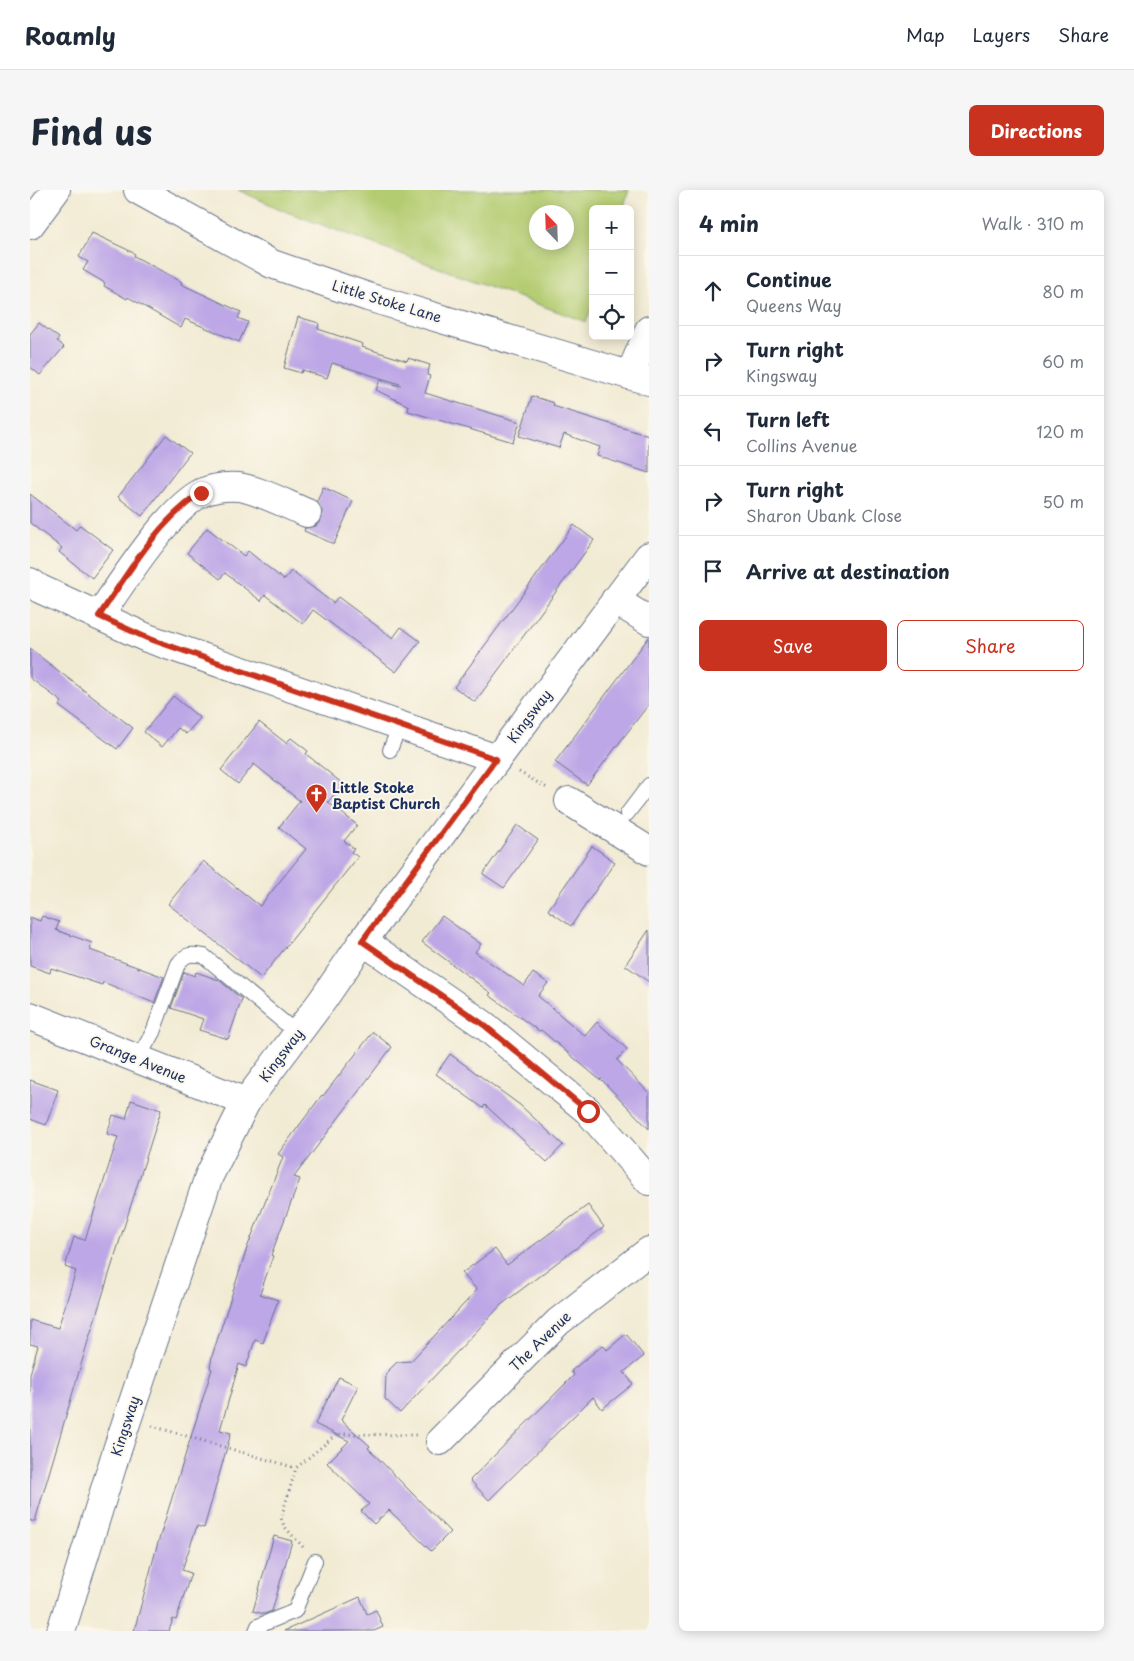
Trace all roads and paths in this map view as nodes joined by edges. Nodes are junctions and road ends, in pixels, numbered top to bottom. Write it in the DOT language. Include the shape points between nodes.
graph roads {
  1 [pos="56,190"];
  2 [pos="138,190"];
  3 [pos="30,225"];
  4 [pos="649,330"];
  5 [pos="639,378"];
  6 [pos="307,513"];
  7 [pos="649,556"];
  8 [pos="30,582"];
  9 [pos="615,600"];
  10 [pos="99,616"];
  11 [pos="649,621"];
  12 [pos="496,759"];
  13 [pos="649,785"];
  14 [pos="568,801"];
  15 [pos="627,814"];
  16 [pos="649,851"];
  17 [pos="362,941"];
  18 [pos="30,1016"];
  19 [pos="298,1034"];
  20 [pos="138,1059"];
  21 [pos="246,1102"];
  22 [pos="649,1181"];
  23 [pos="649,1251"];
  24 [pos="127,1419"];
  25 [pos="440,1441"];
  26 [pos="296,1468"];
  27 [pos="315,1561"];
  28 [pos="61,1631"];
  29 [pos="256,1631"];
  1 -- 3 [label="street"];
  2 -- 5 [label="street, Little Stoke Lane" via="272,264 368,297"];
  4 -- 5 [label="street"];
  6 -- 10 [label="street" via="239,488 201,493 190,500 144,551"];
  7 -- 9 [label="street, Kingsway"];
  8 -- 10 [label="street"];
  9 -- 11 [label="street"];
  9 -- 12 [label="street, Kingsway"];
  10 -- 12 [label="street" via="395,738"];
  12 -- 14 [label="path"];
  12 -- 17 [label="street, Kingsway"];
  13 -- 15 [label="lane"];
  14 -- 16 [label="street"];
  17 -- 19 [label="street, Kingsway"];
  17 -- 22 [label="street" via="484,1025 588,1111"];
  18 -- 20 [label="street, Grange Avenue"];
  19 -- 20 [label="lane" via="204,956 191,954 184,956 178,964 154,1032"];
  19 -- 21 [label="street, Kingsway"];
  20 -- 21 [label="street, Grange Avenue"];
  21 -- 24 [label="street, Kingsway" via="209,1176"];
  23 -- 25 [label="street, The Avenue" via="558,1322"];
  24 -- 26 [label="path"];
  24 -- 28 [label="street, Kingsway"];
  25 -- 26 [label="path" via="414,1434 337,1434"];
  26 -- 27 [label="path" via="281,1518 284,1526"];
  27 -- 29 [label="lane" via="295,1611 258,1626"];
}
